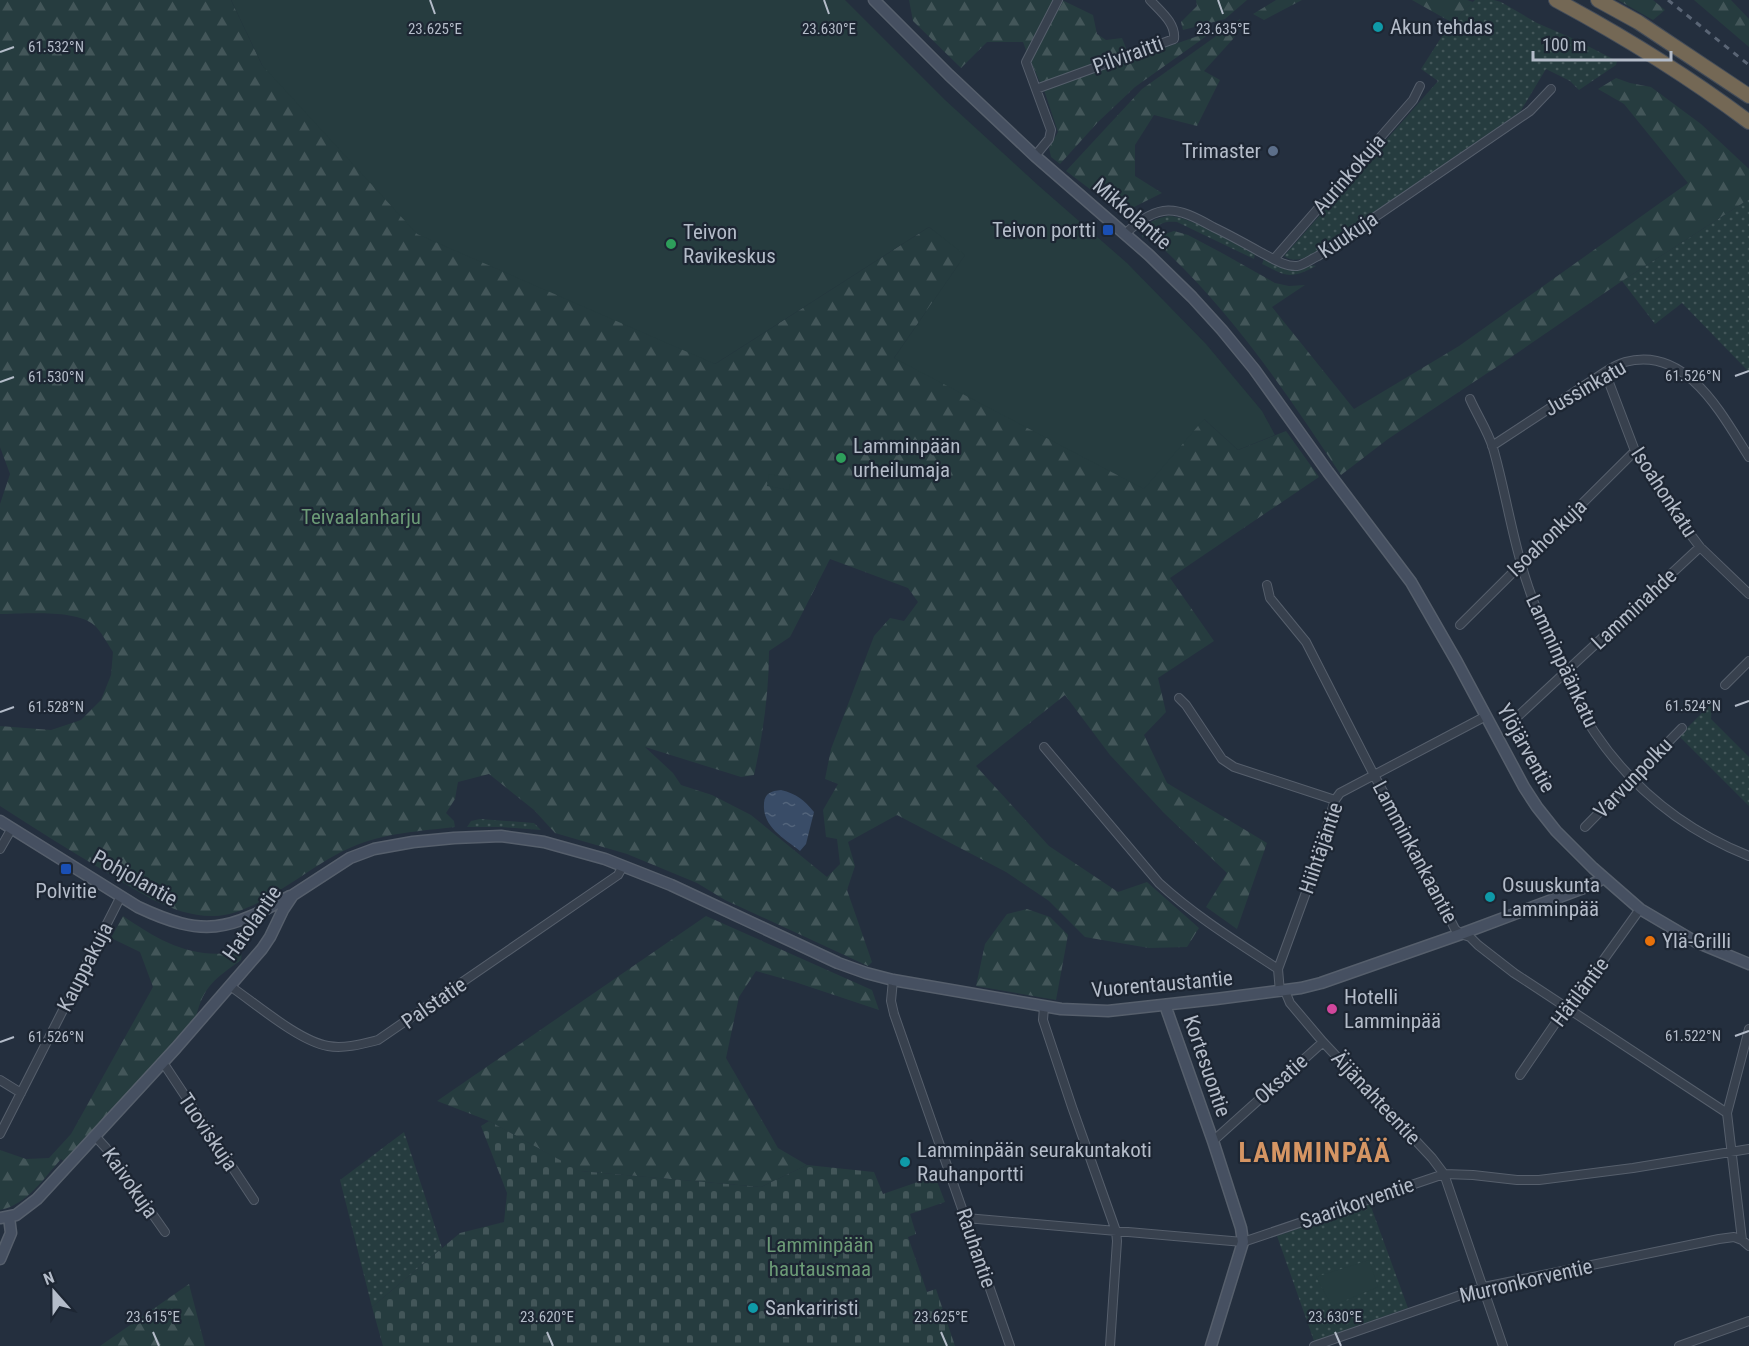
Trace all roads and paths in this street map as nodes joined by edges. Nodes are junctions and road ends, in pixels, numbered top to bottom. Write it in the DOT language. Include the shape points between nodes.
graph roads {
  1 [pos="874,0"];
  2 [pos="1058,0"];
  3 [pos="1150,0"];
  4 [pos="1556,0"];
  5 [pos="1598,0"];
  6 [pos="1420,86"];
  7 [pos="1036,89"];
  8 [pos="1551,89"];
  9 [pos="1749,96"];
  10 [pos="1749,122"];
  11 [pos="1035,156"];
  12 [pos="1126,233"];
  13 [pos="1274,259"];
  14 [pos="1605,372"];
  15 [pos="1470,399"];
  16 [pos="1492,446"];
  17 [pos="1635,451"];
  18 [pos="1749,457"];
  19 [pos="1336,483"];
  20 [pos="1700,547"];
  21 [pos="1521,563"];
  22 [pos="1267,585"];
  23 [pos="1749,594"];
  24 [pos="1460,625"];
  25 [pos="1749,661"];
  26 [pos="1564,672"];
  27 [pos="1725,685"];
  28 [pos="1179,698"];
  29 [pos="1486,716"];
  30 [pos="1515,719"];
  31 [pos="1682,728"];
  32 [pos="1044,747"];
  33 [pos="1374,775"];
  34 [pos="1633,780"];
  35 [pos="1335,800"];
  36 [pos="0,821"];
  37 [pos="1585,827"];
  38 [pos="12,828"];
  39 [pos="0,849"];
  40 [pos="1749,856"];
  41 [pos="624,866"];
  42 [pos="1604,878"];
  43 [pos="293,895"];
  44 [pos="121,896"];
  45 [pos="722,908"];
  46 [pos="1640,909"];
  47 [pos="1461,934"];
  48 [pos="1749,964"];
  49 [pos="1278,969"];
  50 [pos="893,980"];
  51 [pos="230,986"];
  52 [pos="1282,991"];
  53 [pos="1165,1005"];
  54 [pos="1044,1007"];
  55 [pos="1569,1008"];
  56 [pos="1749,1029"];
  57 [pos="1323,1042"];
  58 [pos="161,1063"];
  59 [pos="1520,1075"];
  60 [pos="0,1080"];
  61 [pos="21,1093"];
  62 [pos="1727,1113"];
  63 [pos="0,1134"];
  64 [pos="95,1136"];
  65 [pos="1213,1141"];
  66 [pos="1749,1149"];
  67 [pos="1730,1152"];
  68 [pos="1444,1174"];
  69 [pos="254,1200"];
  70 [pos="5,1218"];
  71 [pos="966,1218"];
  72 [pos="1116,1231"];
  73 [pos="165,1232"];
  74 [pos="1243,1242"];
  75 [pos="1746,1243"];
  76 [pos="0,1259"];
  77 [pos="1484,1287"];
  78 [pos="1749,1321"];
  79 [pos="1010,1346"];
  80 [pos="1110,1346"];
  81 [pos="1211,1346"];
  82 [pos="1314,1346"];
  83 [pos="1503,1346"];
  84 [pos="1679,1346"];
  1 -- 11 [label="main road, Mikkolantie"];
  2 -- 7 [label="street" via="1026,62"];
  3 -- 7 [label="street, Pilviraitti" via="1175,30 1174,39"];
  4 -- 10 [label="highway" via="1680,73"];
  5 -- 9 [label="highway"];
  6 -- 13 [label="street, Aurinkokuja" via="1413,100"];
  7 -- 11 [label="street" via="1051,130 1049,139"];
  8 -- 13 [label="street, Kuukuja" via="1530,111 1318,256 1295,266"];
  11 -- 12 [label="main road, Mikkolantie"];
  12 -- 13 [label="street, Kuukuja" via="1150,215 1176,210"];
  12 -- 19 [label="main road, Mikkolantie" via="1222,330"];
  14 -- 16 [label="street, Jussinkatu"];
  14 -- 17 [label="street, Isoahonkatu"];
  14 -- 18 [label="street, Jussinkatu" via="1640,360 1660,362 1683,371 1717,407"];
  15 -- 16 [label="street, Lamminpäänkatu"];
  16 -- 21 [label="street, Lamminpäänkatu"];
  17 -- 20 [label="street, Isoahonkatu"];
  17 -- 21 [label="street, Isoahonkuja"];
  19 -- 29 [label="main road, Ylöjärventie" via="1411,582"];
  20 -- 23 [label="street, Isoahonkatu"];
  20 -- 26 [label="street, Lamminahde"];
  21 -- 24 [label="street, Isoahonkuja"];
  21 -- 26 [label="street, Lamminpäänkatu" via="1534,607"];
  22 -- 33 [label="street, Lamminkankaantie" via="1270,598 1306,642"];
  25 -- 27 [label="street"];
  26 -- 30 [label="street, Lamminahde"];
  26 -- 34 [label="street, Lamminpäänkatu" via="1595,733"];
  28 -- 35 [label="street" via="1222,759 1234,767"];
  29 -- 33 [label="street, Hiihtäjäntie"];
  29 -- 42 [label="main road, Ylöjärventie" via="1537,807"];
  31 -- 34 [label="street, Varvunpolku"];
  32 -- 49 [label="street" via="1159,883 1211,925"];
  33 -- 35 [label="street, Hiihtäjäntie" via="1340,793"];
  33 -- 47 [label="street, Lamminkankaantie"];
  34 -- 37 [label="street, Varvunpolku"];
  34 -- 40 [label="street, Lamminpäänkatu" via="1679,820"];
  35 -- 49 [label="street, Hiihtäjäntie"];
  36 -- 38 [label="main road, Pohjolantie"];
  38 -- 39 [label="street"];
  38 -- 44 [label="main road, Pohjolantie"];
  41 -- 43 [label="main road, Hatolantie" via="530,839 454,838 364,852"];
  41 -- 45 [label="main road, Hatolantie"];
  41 -- 51 [label="street, Palstatie" via="618,875 378,1040 330,1047 308,1041"];
  42 -- 46 [label="main road, Ylöjärventie"];
  42 -- 47 [label="main road, Vuorentaustantie"];
  43 -- 44 [label="main road, Pohjolantie" via="244,920 209,927 170,920"];
  43 -- 51 [label="main road, Hatolantie" via="270,937"];
  44 -- 61 [label="street, Kauppakuja"];
  45 -- 50 [label="main road, Vuorentaustantie" via="838,963"];
  46 -- 48 [label="main road, Ylöjärventie" via="1696,942"];
  46 -- 55 [label="street, Hätiläntie"];
  47 -- 52 [label="main road, Vuorentaustantie" via="1321,983"];
  47 -- 55 [label="street, Lamminkankaantie"];
  49 -- 52 [label="street, Hiihtäjäntie"];
  50 -- 54 [label="main road, Vuorentaustantie"];
  50 -- 71 [label="street, Rauhantie" via="894,1014"];
  51 -- 58 [label="main road, Hatolantie"];
  52 -- 53 [label="main road, Vuorentaustantie"];
  52 -- 57 [label="street, Äijänahteentie"];
  53 -- 54 [label="main road, Vuorentaustantie" via="1108,1011"];
  53 -- 65 [label="main road, Kortesuontie"];
  54 -- 72 [label="street" via="1043,1020"];
  55 -- 59 [label="street, Hätiläntie"];
  55 -- 62 [label="street, Lamminkankaantie"];
  56 -- 62 [label="street"];
  57 -- 65 [label="street, Oksatie"];
  57 -- 68 [label="street, Äijänahteentie"];
  58 -- 64 [label="main road, Hatolantie"];
  58 -- 69 [label="street, Tuoviskuja"];
  60 -- 61 [label="street"];
  61 -- 63 [label="street, Kauppakuja"];
  62 -- 67 [label="street"];
  64 -- 70 [label="main road, Hatolantie" via="37,1199"];
  64 -- 73 [label="street, Kaivokuja"];
  65 -- 74 [label="main road, Kortesuontie"];
  66 -- 67 [label="street, Saarikorventie"];
  67 -- 68 [label="street, Saarikorventie" via="1539,1180"];
  67 -- 75 [label="street"];
  68 -- 74 [label="street, Saarikorventie"];
  68 -- 77 [label="street, Äijänahteentie"];
  70 -- 76 [label="main road, Hatolantie" via="11,1233"];
  71 -- 72 [label="street, Saarikorventie"];
  71 -- 79 [label="street, Rauhantie"];
  72 -- 74 [label="street, Saarikorventie"];
  72 -- 80 [label="street"];
  74 -- 81 [label="main road"];
  75 -- 77 [label="street, Murronkorventie" via="1734,1237 1719,1239"];
  77 -- 82 [label="street, Murronkorventie"];
  77 -- 83 [label="street, Äijänahteentie"];
  78 -- 84 [label="street"];
}
